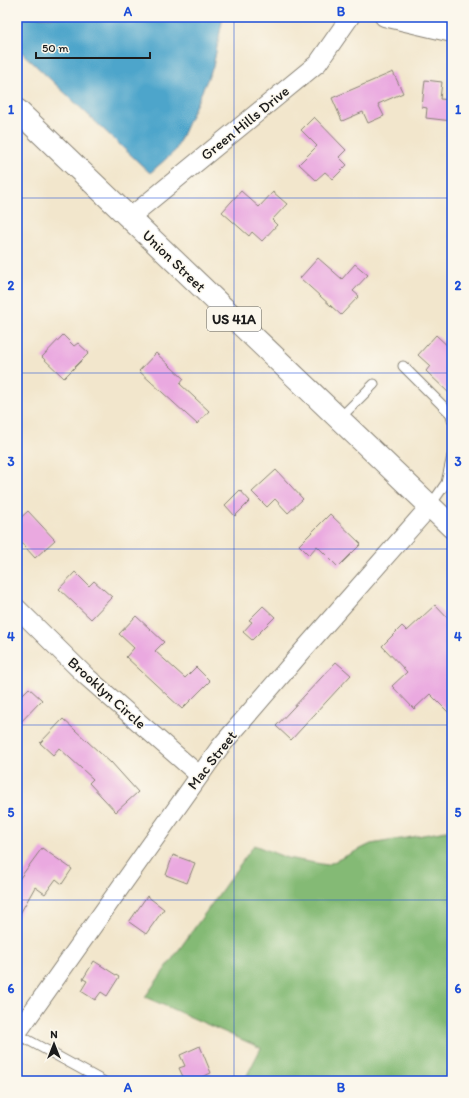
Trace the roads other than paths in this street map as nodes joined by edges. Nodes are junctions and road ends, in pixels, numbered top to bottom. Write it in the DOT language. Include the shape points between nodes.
graph roads {
  1 [pos="350,17"];
  2 [pos="384,17"];
  3 [pos="452,33"];
  4 [pos="17,110"];
  5 [pos="129,218"];
  6 [pos="403,366"];
  7 [pos="374,384"];
  8 [pos="339,419"];
  9 [pos="452,420"];
  10 [pos="452,456"];
  11 [pos="430,506"];
  12 [pos="452,527"];
  13 [pos="17,608"];
  14 [pos="199,775"];
  15 [pos="17,1034"];
  16 [pos="103,1081"];
  1 -- 5 [label="street, Green Hills Drive" via="318,63"];
  2 -- 3 [label="street"];
  4 -- 5 [label="main road, Union Street / US 41A"];
  5 -- 8 [label="main road, Union Street / US 41A"];
  6 -- 9 [label="lane" via="451,414"];
  7 -- 8 [label="lane"];
  8 -- 11 [label="main road, Union Street / US 41A"];
  10 -- 11 [label="lane" via="446,483"];
  11 -- 12 [label="main road, Union Street / US 41A"];
  11 -- 14 [label="street, Mac Street" via="300,653"];
  13 -- 14 [label="street, Brooklyn Circle" via="87,677"];
  14 -- 15 [label="street, Mac Street"];
  15 -- 16 [label="lane"];
}
